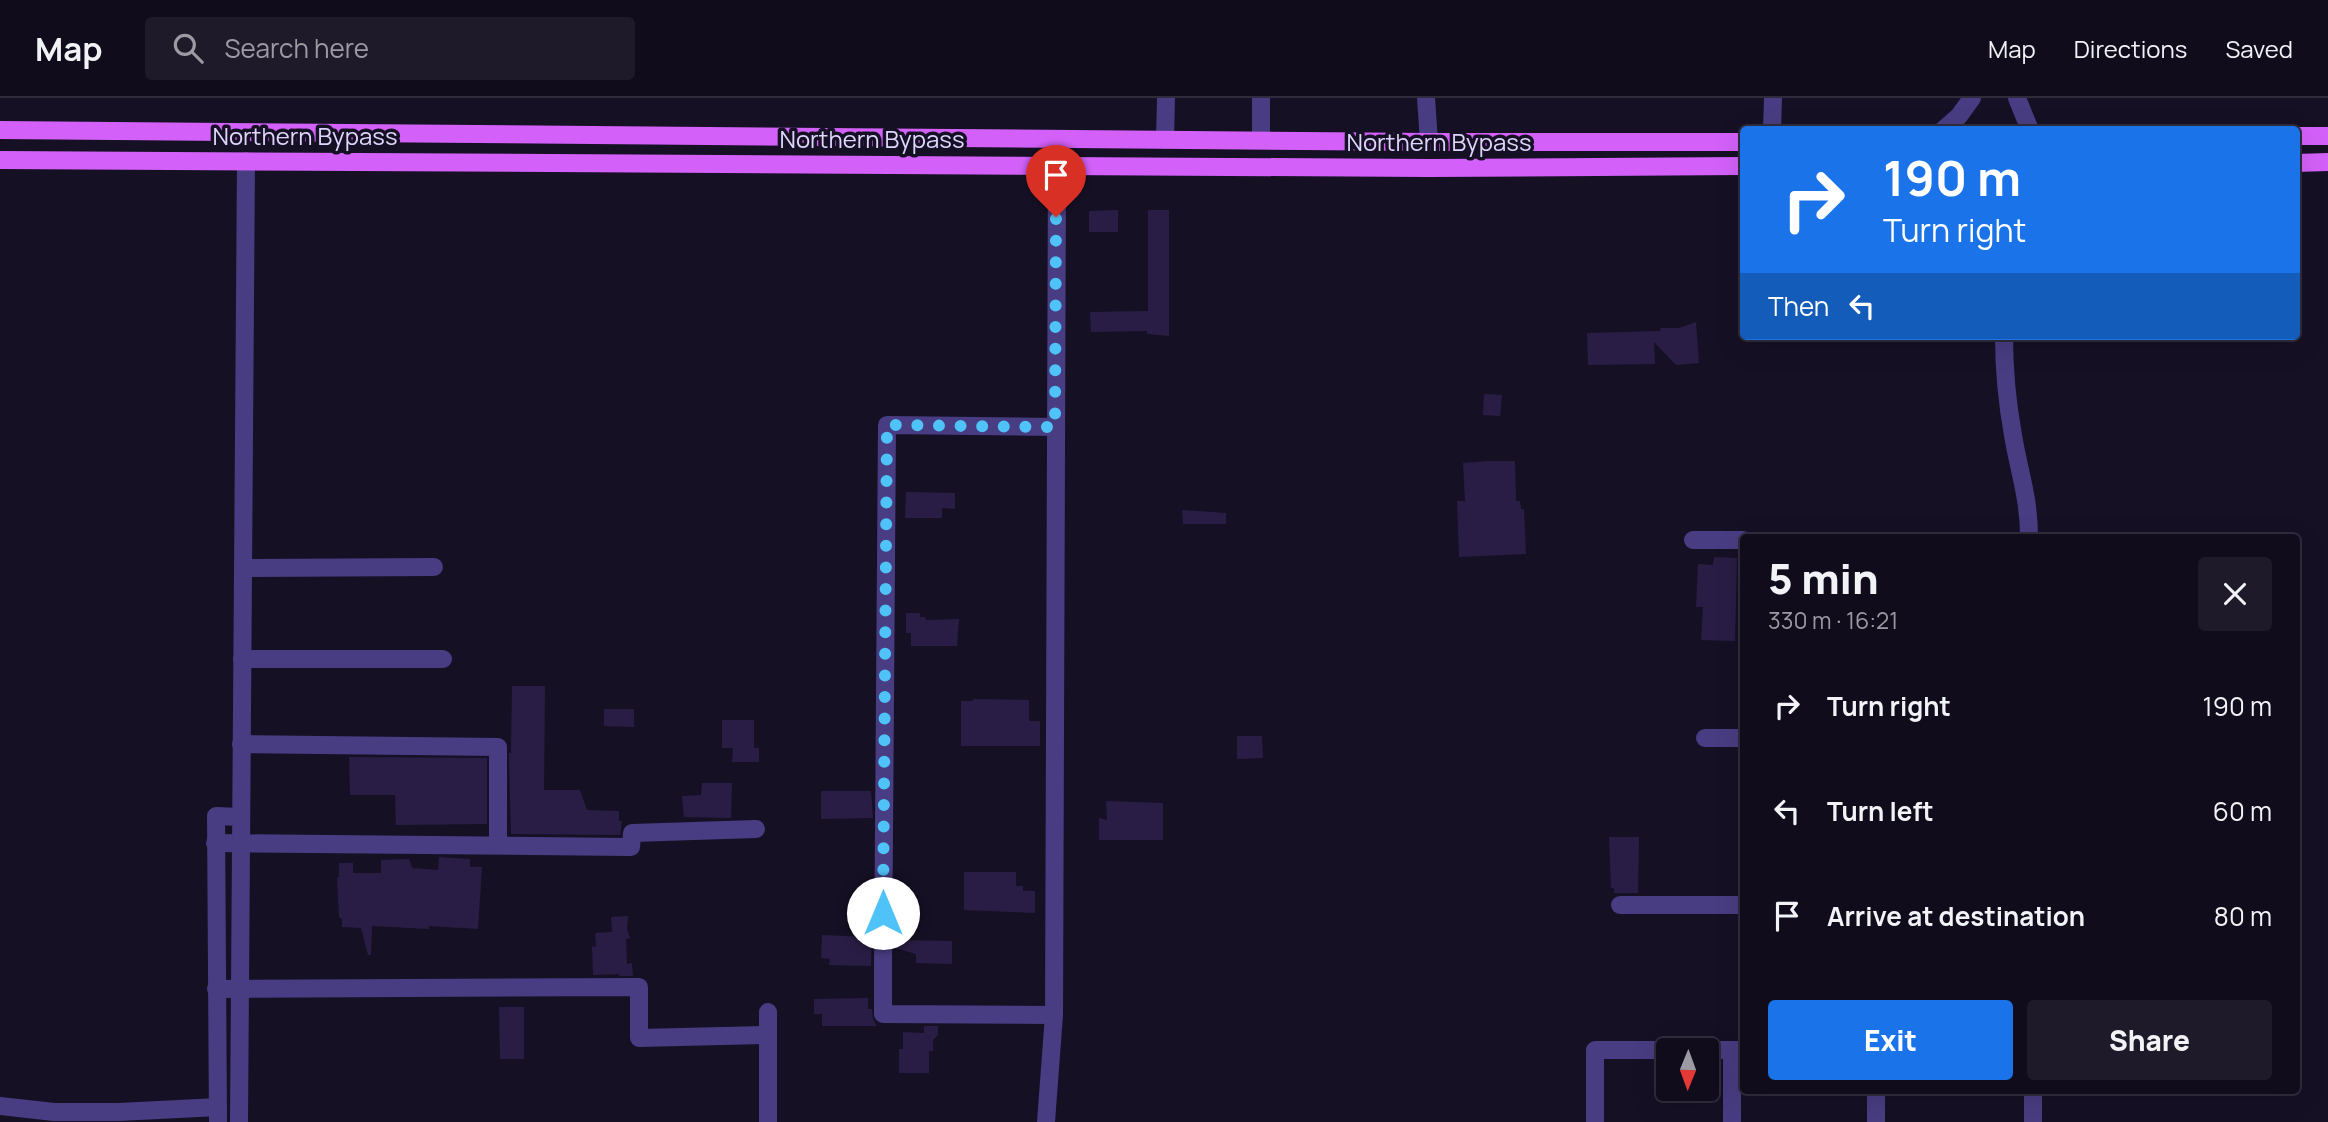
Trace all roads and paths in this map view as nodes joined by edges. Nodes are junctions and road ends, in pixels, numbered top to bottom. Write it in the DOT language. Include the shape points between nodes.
graph roads {
  1 [pos="1166,98"];
  2 [pos="1261,98"];
  3 [pos="1426,98"];
  4 [pos="1773,98"];
  5 [pos="1972,98"];
  6 [pos="2017,98"];
  7 [pos="1772,126"];
  8 [pos="1948,126"];
  9 [pos="2028,126"];
  10 [pos="0,130"];
  11 [pos="33,130"];
  12 [pos="2300,136"];
  13 [pos="2328,136"];
  14 [pos="1165,140"];
  15 [pos="1261,141"];
  16 [pos="1429,142"];
  17 [pos="1670,142"];
  18 [pos="1740,142"];
  19 [pos="0,160"];
  20 [pos="33,160"];
  21 [pos="246,161"];
  22 [pos="2328,162"];
  23 [pos="2300,163"];
  24 [pos="1057,165"];
  25 [pos="1740,166"];
  26 [pos="1670,167"];
  27 [pos="2004,340"];
  28 [pos="1055,427"];
  29 [pos="2029,534"];
  30 [pos="1693,540"];
  31 [pos="1740,540"];
  32 [pos="434,567"];
  33 [pos="243,568"];
  34 [pos="242,659"];
  35 [pos="443,659"];
  36 [pos="1705,738"];
  37 [pos="1740,738"];
  38 [pos="242,744"];
  39 [pos="241,817"];
  40 [pos="756,829"];
  41 [pos="215,843"];
  42 [pos="242,844"];
  43 [pos="498,845"];
  44 [pos="1620,905"];
  45 [pos="1740,905"];
  46 [pos="216,989"];
  47 [pos="240,989"];
  48 [pos="768,1012"];
  49 [pos="1054,1015"];
  50 [pos="768,1035"];
  51 [pos="1656,1050"];
  52 [pos="1719,1050"];
  53 [pos="1738,1050"];
  54 [pos="1876,1094"];
  55 [pos="2033,1094"];
  56 [pos="0,1106"];
  57 [pos="218,1116"];
  58 [pos="239,1121"];
  59 [pos="768,1122"];
  60 [pos="1046,1122"];
  61 [pos="1595,1122"];
  62 [pos="1732,1122"];
  63 [pos="1876,1122"];
  64 [pos="2033,1122"];
  1 -- 14 [label="street"];
  2 -- 15 [label="street"];
  3 -- 16 [label="street"];
  4 -- 7 [label="street"];
  5 -- 8 [label="street"];
  6 -- 9 [label="street"];
  10 -- 11 [label="main road, Northern Bypass"];
  11 -- 14 [label="main road, Northern Bypass"];
  11 -- 20 [label="main road"];
  12 -- 13 [label="main road"];
  14 -- 15 [label="main road, Northern Bypass"];
  15 -- 16 [label="main road, Northern Bypass"];
  16 -- 17 [label="main road, Northern Bypass"];
  17 -- 18 [label="main road, Northern Bypass"];
  17 -- 26 [label="main road"];
  19 -- 20 [label="main road, Northern Bypass"];
  20 -- 21 [label="main road, Northern Bypass"];
  21 -- 24 [label="main road, Northern Bypass"];
  21 -- 33 [label="street"];
  22 -- 23 [label="main road"];
  24 -- 26 [label="main road, Northern Bypass"];
  24 -- 28 [label="street"];
  25 -- 26 [label="main road, Northern Bypass"];
  27 -- 29 [label="street"];
  28 -- 49 [label="street"];
  28 -- 49 [label="street" via="887,425 883,979 883,1014"];
  30 -- 31 [label="street"];
  32 -- 33 [label="street"];
  33 -- 34 [label="street"];
  34 -- 35 [label="street"];
  34 -- 38 [label="street"];
  36 -- 37 [label="street"];
  38 -- 39 [label="street"];
  38 -- 43 [label="street" via="498,747"];
  39 -- 41 [label="street" via="216,816"];
  39 -- 42 [label="street"];
  40 -- 43 [label="street" via="632,833 631,848"];
  41 -- 42 [label="street"];
  41 -- 46 [label="street"];
  42 -- 43 [label="street"];
  42 -- 47 [label="street"];
  44 -- 45 [label="street"];
  46 -- 47 [label="street"];
  46 -- 57 [label="street"];
  47 -- 50 [label="street" via="639,987 639,1038"];
  47 -- 58 [label="street"];
  48 -- 50 [label="street"];
  49 -- 60 [label="street"];
  50 -- 59 [label="street"];
  51 -- 61 [label="street" via="1595,1050"];
  52 -- 53 [label="street"];
  53 -- 62 [label="street"];
  54 -- 63 [label="street"];
  55 -- 64 [label="street"];
  56 -- 57 [label="street" via="54,1112"];
  57 -- 58 [label="street"];
}
